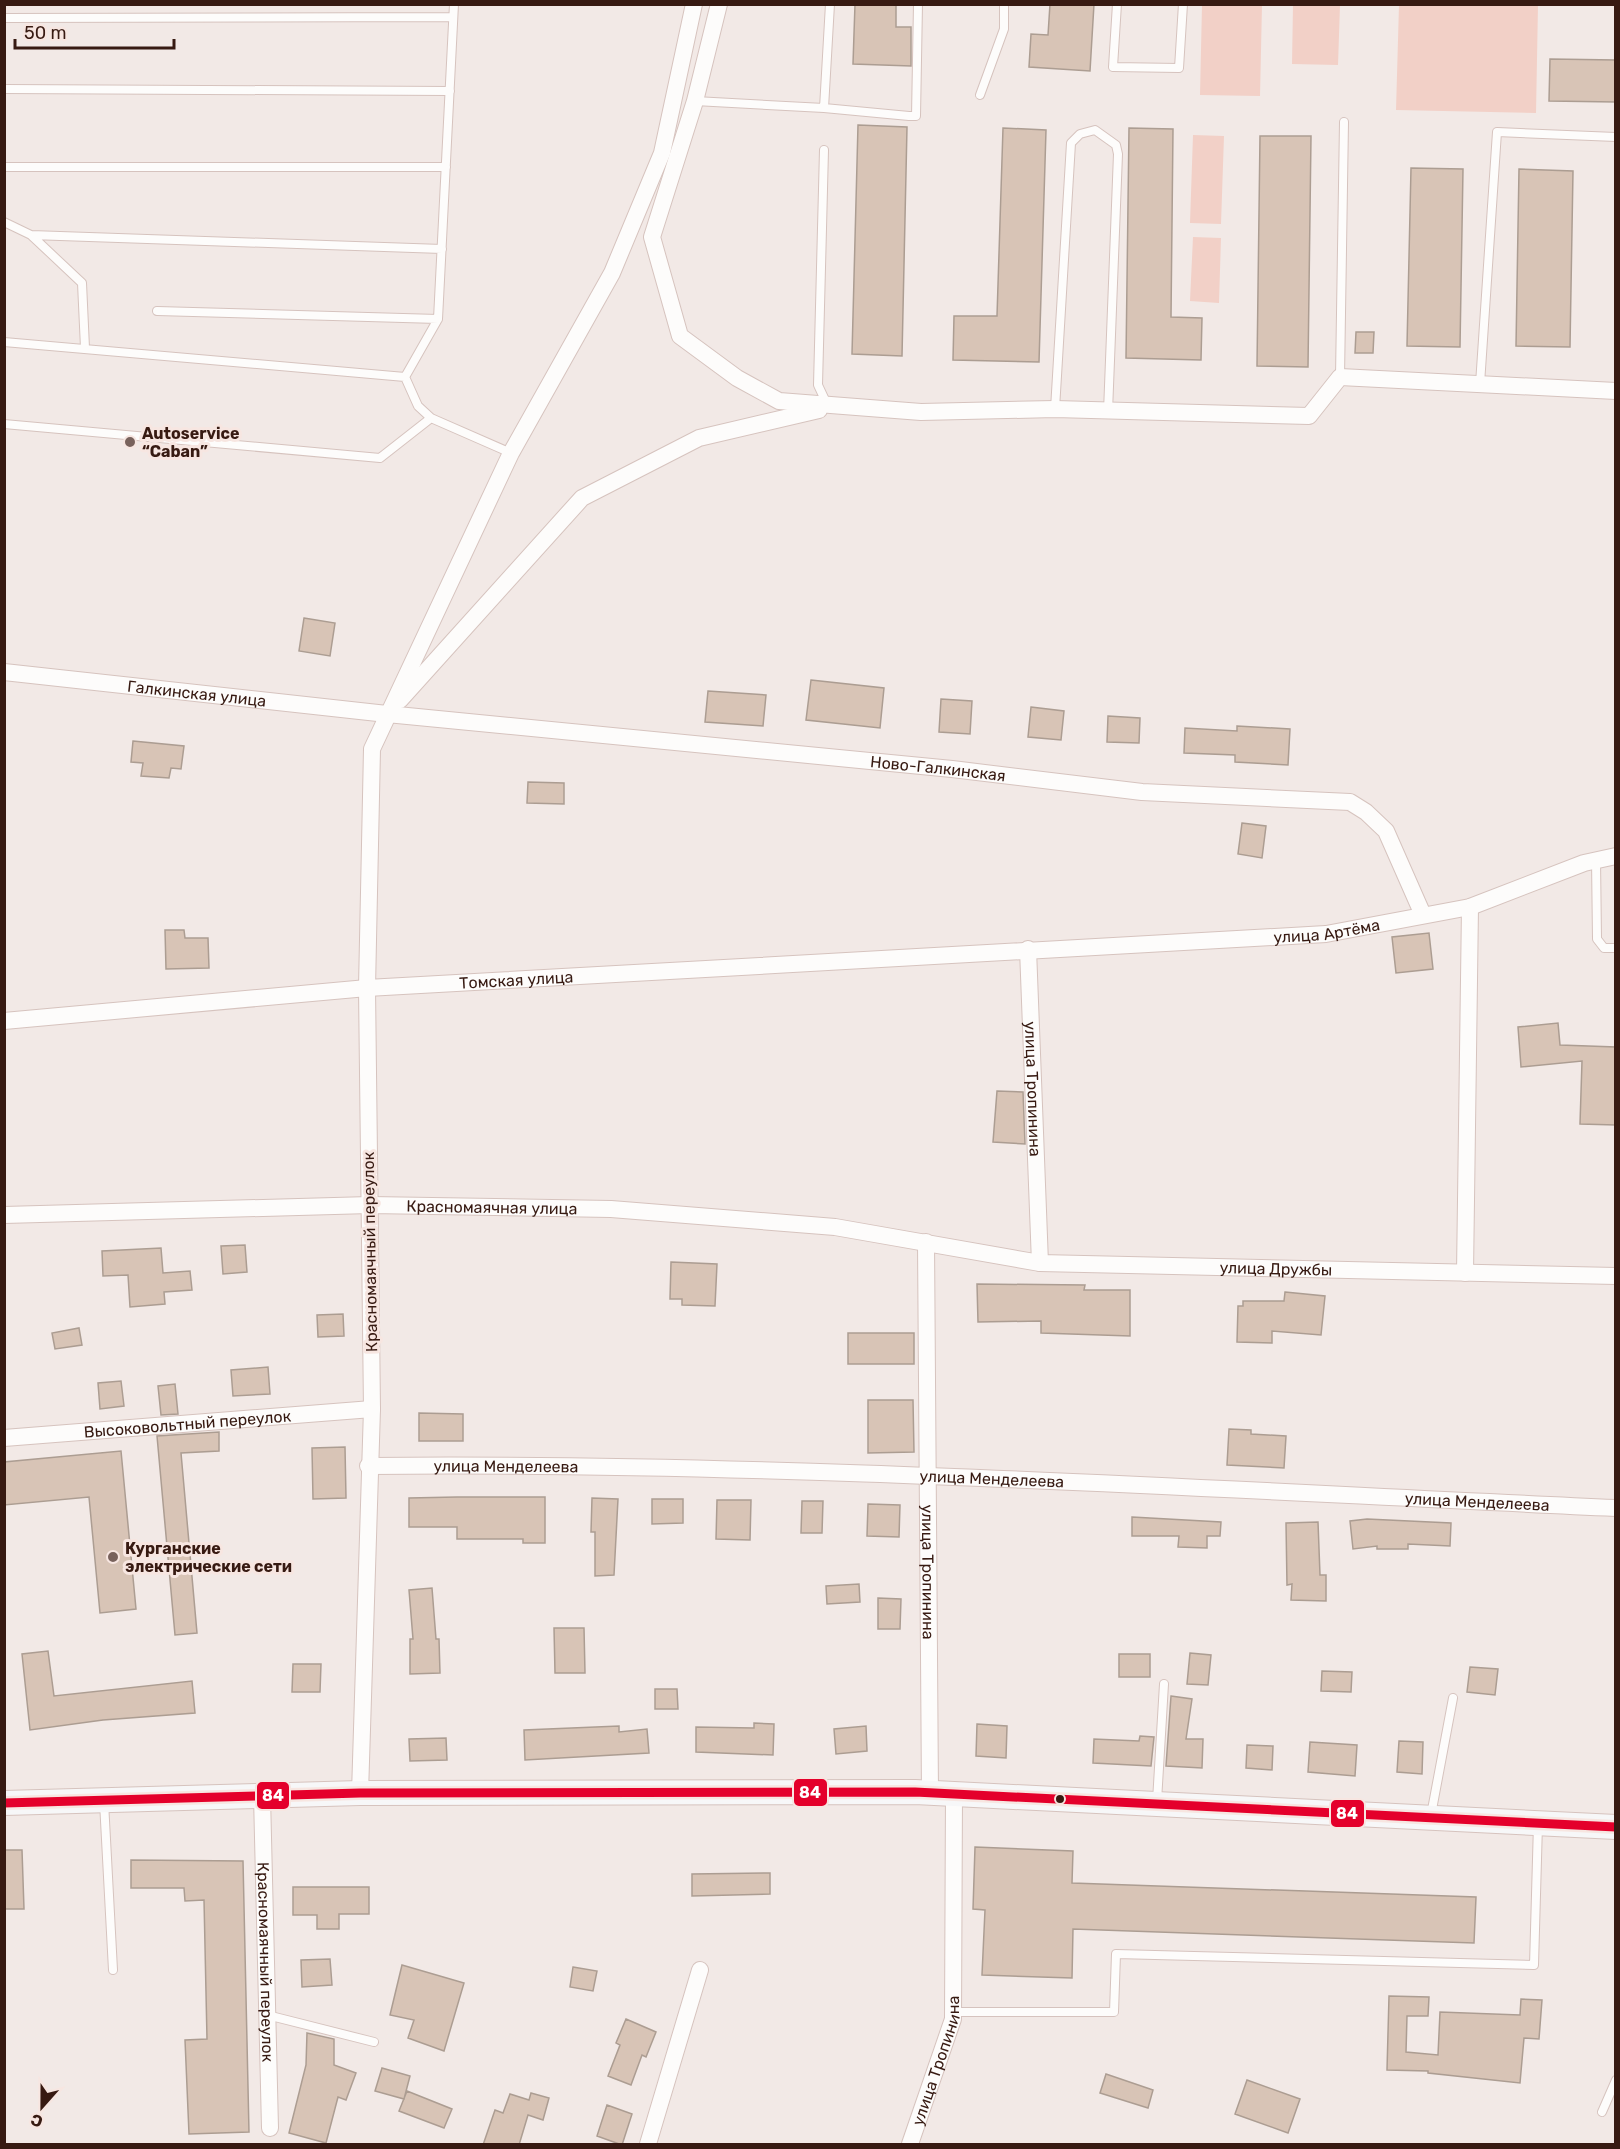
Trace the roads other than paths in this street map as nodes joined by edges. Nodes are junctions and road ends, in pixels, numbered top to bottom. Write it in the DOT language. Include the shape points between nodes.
graph roads {
  1 [pos="454,4"];
  2 [pos="694,4"];
  3 [pos="719,4"];
  4 [pos="830,4"];
  5 [pos="918,4"];
  6 [pos="1004,4"];
  7 [pos="1117,4"];
  8 [pos="1183,4"];
  9 [pos="453,17"];
  10 [pos="4,18"];
  11 [pos="4,89"];
  12 [pos="450,91"];
  13 [pos="980,95"];
  14 [pos="695,101"];
  15 [pos="824,108"];
  16 [pos="1344,122"];
  17 [pos="1616,137"];
  18 [pos="824,150"];
  19 [pos="4,167"];
  20 [pos="446,167"];
  21 [pos="4,222"];
  22 [pos="31,235"];
  23 [pos="442,249"];
  24 [pos="157,311"];
  25 [pos="438,319"];
  26 [pos="4,342"];
  27 [pos="85,348"];
  28 [pos="405,377"];
  29 [pos="1340,377"];
  30 [pos="1480,384"];
  31 [pos="1616,391"];
  32 [pos="833,406"];
  33 [pos="1055,409"];
  34 [pos="1108,412"];
  35 [pos="431,418"];
  36 [pos="4,424"];
  37 [pos="511,453"];
  38 [pos="4,672"];
  39 [pos="387,714"];
  40 [pos="1616,856"];
  41 [pos="1596,860"];
  42 [pos="1470,907"];
  43 [pos="1423,915"];
  44 [pos="1616,948"];
  45 [pos="1028,949"];
  46 [pos="367,988"];
  47 [pos="4,1021"];
  48 [pos="370,1205"];
  49 [pos="4,1215"];
  50 [pos="932,1244"];
  51 [pos="1040,1263"];
  52 [pos="1465,1273"];
  53 [pos="1616,1276"];
  54 [pos="372,1409"];
  55 [pos="4,1438"];
  56 [pos="368,1466"];
  57 [pos="928,1477"];
  58 [pos="1616,1508"];
  59 [pos="1164,1684"];
  60 [pos="1453,1698"];
  61 [pos="930,1792"];
  62 [pos="360,1793"];
  63 [pos="954,1794"];
  64 [pos="262,1796"];
  65 [pos="104,1801"];
  66 [pos="4,1803"];
  67 [pos="1157,1804"];
  68 [pos="1430,1818"];
  69 [pos="1539,1824"];
  70 [pos="1616,1827"];
  71 [pos="113,1970"];
  72 [pos="700,1970"];
  73 [pos="953,2012"];
  74 [pos="267,2015"];
  75 [pos="374,2042"];
  76 [pos="1616,2080"];
  77 [pos="1602,2112"];
  78 [pos="270,2128"];
  79 [pos="648,2145"];
  80 [pos="910,2145"];
  1 -- 9 [label="lane"];
  2 -- 37 [label="street, Красномаячный переулок" via="662,153 612,273"];
  3 -- 14 [label="street"];
  4 -- 15 [label="lane"];
  5 -- 15 [label="lane" via="916,116"];
  6 -- 13 [label="lane" via="1004,29"];
  7 -- 8 [label="lane" via="1113,67 1179,68"];
  9 -- 10 [label="lane"];
  9 -- 12 [label="lane"];
  11 -- 12 [label="lane"];
  12 -- 20 [label="lane"];
  14 -- 15 [label="lane"];
  14 -- 32 [label="street" via="652,237 680,336 737,378 779,401"];
  16 -- 29 [label="lane"];
  17 -- 30 [label="lane" via="1497,132"];
  18 -- 32 [label="lane" via="818,385 825,400"];
  19 -- 20 [label="lane"];
  20 -- 23 [label="lane"];
  21 -- 22 [label="lane"];
  22 -- 23 [label="lane"];
  22 -- 27 [label="lane" via="82,283"];
  23 -- 25 [label="lane"];
  24 -- 25 [label="lane"];
  25 -- 28 [label="lane"];
  26 -- 27 [label="lane"];
  27 -- 28 [label="lane"];
  28 -- 35 [label="lane" via="418,406"];
  29 -- 30 [label="street"];
  29 -- 34 [label="street" via="1309,416"];
  30 -- 31 [label="street"];
  32 -- 33 [label="street" via="921,412"];
  32 -- 39 [label="street" via="699,438 582,498"];
  33 -- 34 [label="street"];
  33 -- 34 [label="lane" via="1071,143 1080,134 1095,130 1116,145 1118,154"];
  35 -- 36 [label="lane" via="380,458"];
  35 -- 37 [label="lane"];
  37 -- 39 [label="street, Красномаячный переулок"];
  38 -- 39 [label="street, Галкинская улица"];
  39 -- 43 [label="street, Ново-Галкинская" via="952,769 1142,792 1350,802 1386,831"];
  39 -- 46 [label="street, Красномаячный переулок" via="372,749"];
  40 -- 41 [label="street, улица Артёма"];
  41 -- 42 [label="street, улица Артёма"];
  41 -- 44 [label="lane" via="1597,939 1604,948"];
  42 -- 43 [label="street, улица Артёма"];
  42 -- 52 [label="street"];
  43 -- 45 [label="street, улица Артёма" via="1326,934"];
  45 -- 46 [label="street, Томская улица"];
  45 -- 51 [label="street, улица Тропинина"];
  46 -- 47 [label="street, Томская улица"];
  46 -- 48 [label="street, Красномаячный переулок"];
  48 -- 49 [label="street, Красномаячная улица"];
  48 -- 50 [label="street, Красномаячная улица" via="611,1209 835,1227"];
  48 -- 54 [label="street, Красномаячный переулок"];
  50 -- 51 [label="street, улица Дружбы"];
  50 -- 57 [label="street, улица Тропинина"];
  51 -- 52 [label="street, улица Дружбы"];
  52 -- 53 [label="street, улица Дружбы"];
  54 -- 55 [label="street, Высоковольтный переулок"];
  54 -- 56 [label="street, Красномаячный переулок"];
  56 -- 57 [label="street, улица Менделеева" via="550,1464"];
  56 -- 62 [label="street, Красномаячный переулок"];
  57 -- 58 [label="street, улица Менделеева"];
  57 -- 61 [label="street, улица Тропинина"];
  59 -- 67 [label="lane"];
  60 -- 68 [label="lane"];
  61 -- 62 [label="main road"];
  61 -- 63 [label="main road"];
  62 -- 64 [label="main road"];
  63 -- 67 [label="main road"];
  63 -- 73 [label="street, улица Тропинина"];
  64 -- 65 [label="main road"];
  64 -- 74 [label="street, Красномаячный переулок"];
  65 -- 66 [label="main road"];
  65 -- 71 [label="lane"];
  67 -- 68 [label="main road"];
  68 -- 69 [label="main road"];
  69 -- 70 [label="main road"];
  69 -- 73 [label="lane" via="1534,1965 1116,1954 1114,2012"];
  72 -- 79 [label="street"];
  73 -- 80 [label="street, улица Тропинина"];
  74 -- 75 [label="lane"];
  74 -- 78 [label="street, Красномаячный переулок"];
  76 -- 77 [label="lane"];
}
